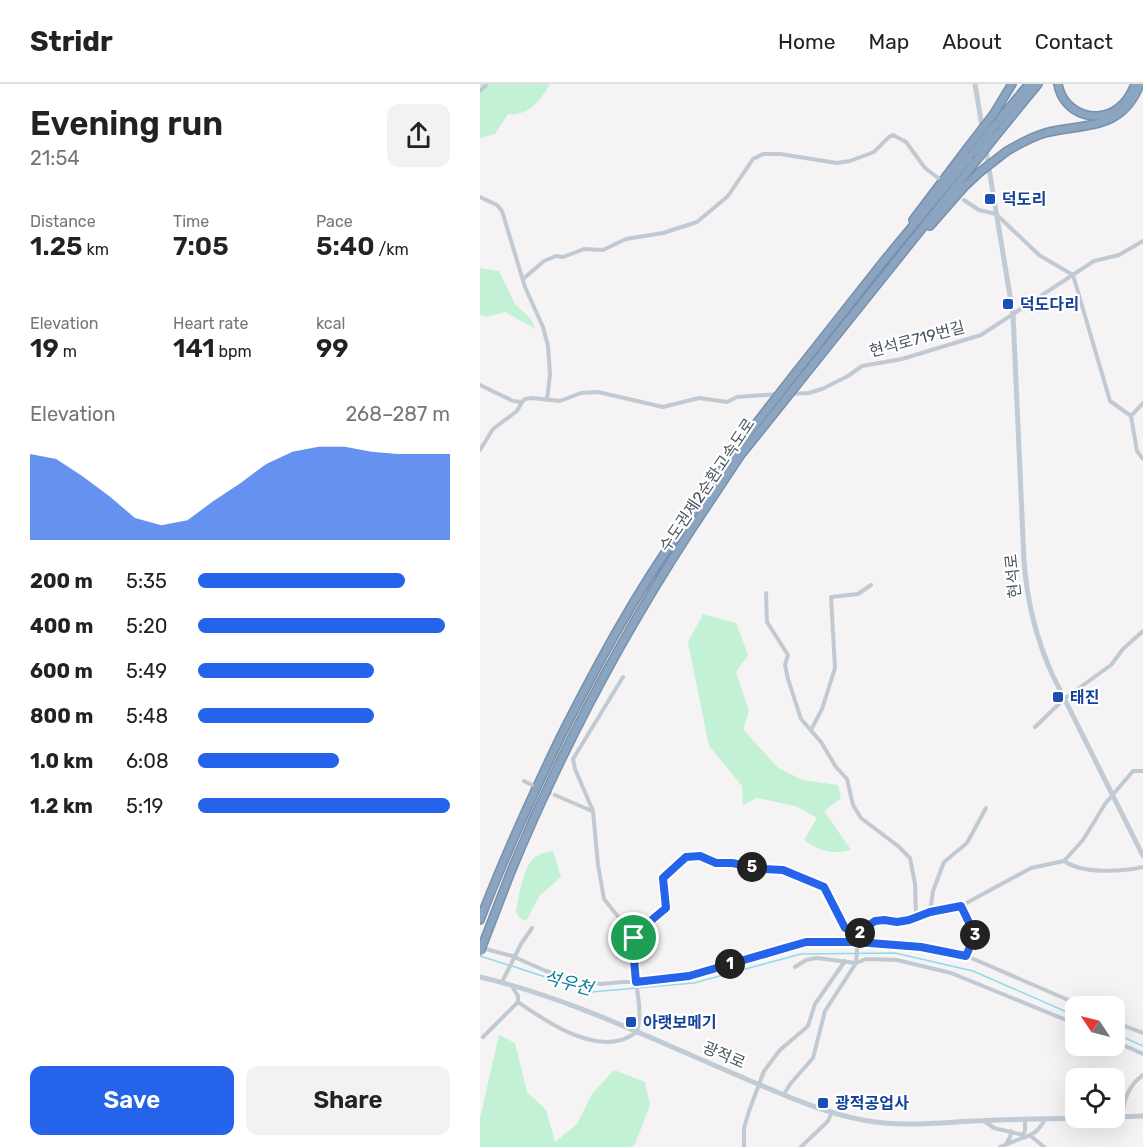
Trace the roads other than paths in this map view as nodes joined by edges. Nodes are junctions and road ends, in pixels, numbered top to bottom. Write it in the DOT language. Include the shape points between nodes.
graph roads {
  1 [pos="487,84"];
  2 [pos="975,84"];
  3 [pos="1012,84"];
  4 [pos="1029,84"];
  5 [pos="1038,84"];
  6 [pos="1058,84"];
  7 [pos="1135,84"];
  8 [pos="1140,84"];
  9 [pos="480,91"];
  10 [pos="971,149"];
  11 [pos="938,178"];
  12 [pos="480,197"];
  13 [pos="964,200"];
  14 [pos="996,214"];
  15 [pos="1143,241"];
  16 [pos="1073,275"];
  17 [pos="523,279"];
  18 [pos="854,314"];
  19 [pos="1013,314"];
  20 [pos="801,374"];
  21 [pos="480,385"];
  22 [pos="547,399"];
  23 [pos="522,402"];
  24 [pos="1143,404"];
  25 [pos="1131,416"];
  26 [pos="480,450"];
  27 [pos="1143,459"];
  28 [pos="871,585"];
  29 [pos="766,593"];
  30 [pos="1143,631"];
  31 [pos="622,677"];
  32 [pos="1065,699"];
  33 [pos="1035,727"];
  34 [pos="811,730"];
  35 [pos="1143,771"];
  36 [pos="524,781"];
  37 [pos="532,785"];
  38 [pos="555,795"];
  39 [pos="1113,796"];
  40 [pos="986,808"];
  41 [pos="593,811"];
  42 [pos="1143,856"];
  43 [pos="1064,861"];
  44 [pos="1143,867"];
  45 [pos="961,906"];
  46 [pos="930,912"];
  47 [pos="916,917"];
  48 [pos="480,920"];
  49 [pos="532,928"];
  50 [pos="860,933"];
  51 [pos="634,938"];
  52 [pos="857,942"];
  53 [pos="480,947"];
  54 [pos="480,952"];
  55 [pos="966,956"];
  56 [pos="514,957"];
  57 [pos="845,961"];
  58 [pos="857,962"];
  59 [pos="795,967"];
  60 [pos="480,977"];
  61 [pos="502,982"];
  62 [pos="636,982"];
  63 [pos="511,985"];
  64 [pos="1065,999"];
  65 [pos="518,1002"];
  66 [pos="1065,1020"];
  67 [pos="1125,1026"];
  68 [pos="638,1032"];
  69 [pos="1143,1033"];
  70 [pos="483,1037"];
  71 [pos="1125,1046"];
  72 [pos="1143,1054"];
  73 [pos="1143,1075"];
  74 [pos="760,1084"];
  75 [pos="782,1094"];
  76 [pos="1125,1100"];
  77 [pos="832,1112"];
  78 [pos="1125,1116"];
  79 [pos="1143,1116"];
  80 [pos="1045,1119"];
  81 [pos="1065,1119"];
  82 [pos="1025,1120"];
  83 [pos="984,1121"];
  84 [pos="1011,1131"];
  85 [pos="1022,1136"];
  86 [pos="1031,1136"];
  87 [pos="1003,1146"];
  88 [pos="744,1147"];
  89 [pos="801,1147"];
  90 [pos="1044,1147"];
  1 -- 9 [label="street"];
  2 -- 14 [label="street"];
  3 -- 10 [label="highway, bridge"];
  4 -- 10 [label="highway, bridge"];
  5 -- 18 [label="highway, 수도권제2순환고속도로, bridge"];
  6 -- 7 [label="highway" via="1070,107 1088,116 1122,106"];
  8 -- 18 [label="highway, bridge" via="1131,102 1104,123 1042,134 980,172"];
  10 -- 20 [label="highway, 수도권제2순환고속도로" via="921,208"];
  11 -- 17 [label="street" via="919,162 906,142 893,135 874,152 837,163 780,153 763,154 753,159 728,196 697,222 626,239 603,250 584,249 556,256"];
  12 -- 17 [label="street" via="502,211"];
  13 -- 14 [label="street" via="979,210"];
  14 -- 16 [label="street" via="1038,255"];
  14 -- 19 [label="street"];
  15 -- 16 [label="street, 현석로719번길" via="1119,255 1094,261"];
  16 -- 19 [label="street, 현석로719번길"];
  16 -- 25 [label="street" via="1110,401"];
  17 -- 22 [label="street" via="548,346"];
  18 -- 20 [label="highway, 수도권제2순환고속도로"];
  19 -- 22 [label="street, 현석로719번길" via="981,335 902,359 862,366 809,393 737,397 726,402 699,398 663,407 598,392 560,401"];
  19 -- 32 [label="street, 현석로" via="1026,585 1041,650"];
  20 -- 48 [label="highway, 수도권제2순환고속도로, bridge" via="737,448 653,569 600,660 545,770"];
  20 -- 54 [label="highway, 수도권제2순환고속도로, bridge" via="740,456 642,606 538,805"];
  21 -- 23 [label="street, 현석로719번길"];
  22 -- 23 [label="street, 현석로719번길"];
  23 -- 26 [label="street" via="517,411 493,429"];
  24 -- 25 [label="street"];
  25 -- 27 [label="street" via="1137,452"];
  28 -- 34 [label="street" via="858,594 831,597 835,668"];
  29 -- 34 [label="street" via="767,622 788,655 788,679 801,719"];
  30 -- 32 [label="street" via="1111,664"];
  31 -- 41 [label="street" via="573,759"];
  32 -- 33 [label="street"];
  32 -- 39 [label="street, 현석로"];
  34 -- 47 [label="street" via="847,779 853,805 861,818 910,858"];
  35 -- 39 [label="street" via="1133,771"];
  36 -- 37 [label="street"];
  38 -- 41 [label="street"];
  39 -- 42 [label="street, 현석로"];
  39 -- 43 [label="street"];
  40 -- 46 [label="street" via="967,843 944,862"];
  41 -- 51 [label="street" via="604,899"];
  43 -- 44 [label="street" via="1092,870"];
  43 -- 45 [label="street" via="1031,868"];
  45 -- 46 [label="street"];
  45 -- 55 [label="street" via="975,935"];
  46 -- 47 [label="street"];
  47 -- 50 [label="street" via="897,922 875,921"];
  49 -- 56 [label="street"];
  50 -- 51 [label="street" via="845,928 824,887 783,870 716,863 700,856 686,857 663,878 666,908"];
  50 -- 52 [label="street"];
  51 -- 62 [label="street"];
  52 -- 55 [label="street" via="921,947"];
  52 -- 58 [label="street"];
  52 -- 62 [label="street" via="806,942 689,976"];
  53 -- 56 [label="street"];
  55 -- 64 [label="street"];
  56 -- 61 [label="street"];
  56 -- 62 [label="street" via="575,980 601,984"];
  57 -- 58 [label="street"];
  57 -- 59 [label="street" via="817,958"];
  57 -- 74 [label="street, 광적로" via="815,1004 808,1026 771,1060"];
  58 -- 66 [label="street" via="897,960 951,973"];
  58 -- 75 [label="street" via="825,1011 813,1058"];
  60 -- 61 [label="street, 광적로"];
  61 -- 63 [label="street, 광적로"];
  62 -- 68 [label="street"];
  63 -- 65 [label="street"];
  63 -- 68 [label="street, 광적로"];
  65 -- 68 [label="street" via="588,1040 621,1040"];
  65 -- 70 [label="street"];
  67 -- 69 [label="street"];
  68 -- 74 [label="street, 광적로"];
  71 -- 72 [label="street"];
  73 -- 76 [label="street" via="1133,1082"];
  74 -- 75 [label="street"];
  74 -- 88 [label="street" via="744,1128"];
  75 -- 77 [label="street"];
  77 -- 83 [label="street" via="877,1122"];
  77 -- 89 [label="street"];
  78 -- 79 [label="street"];
  80 -- 81 [label="street"];
  80 -- 82 [label="street"];
  80 -- 86 [label="street"];
  82 -- 83 [label="street"];
  82 -- 85 [label="street"];
  83 -- 84 [label="street" via="994,1128"];
  84 -- 85 [label="street"];
  84 -- 87 [label="street"];
  85 -- 86 [label="street"];
  85 -- 87 [label="street"];
  86 -- 90 [label="street"];
}
